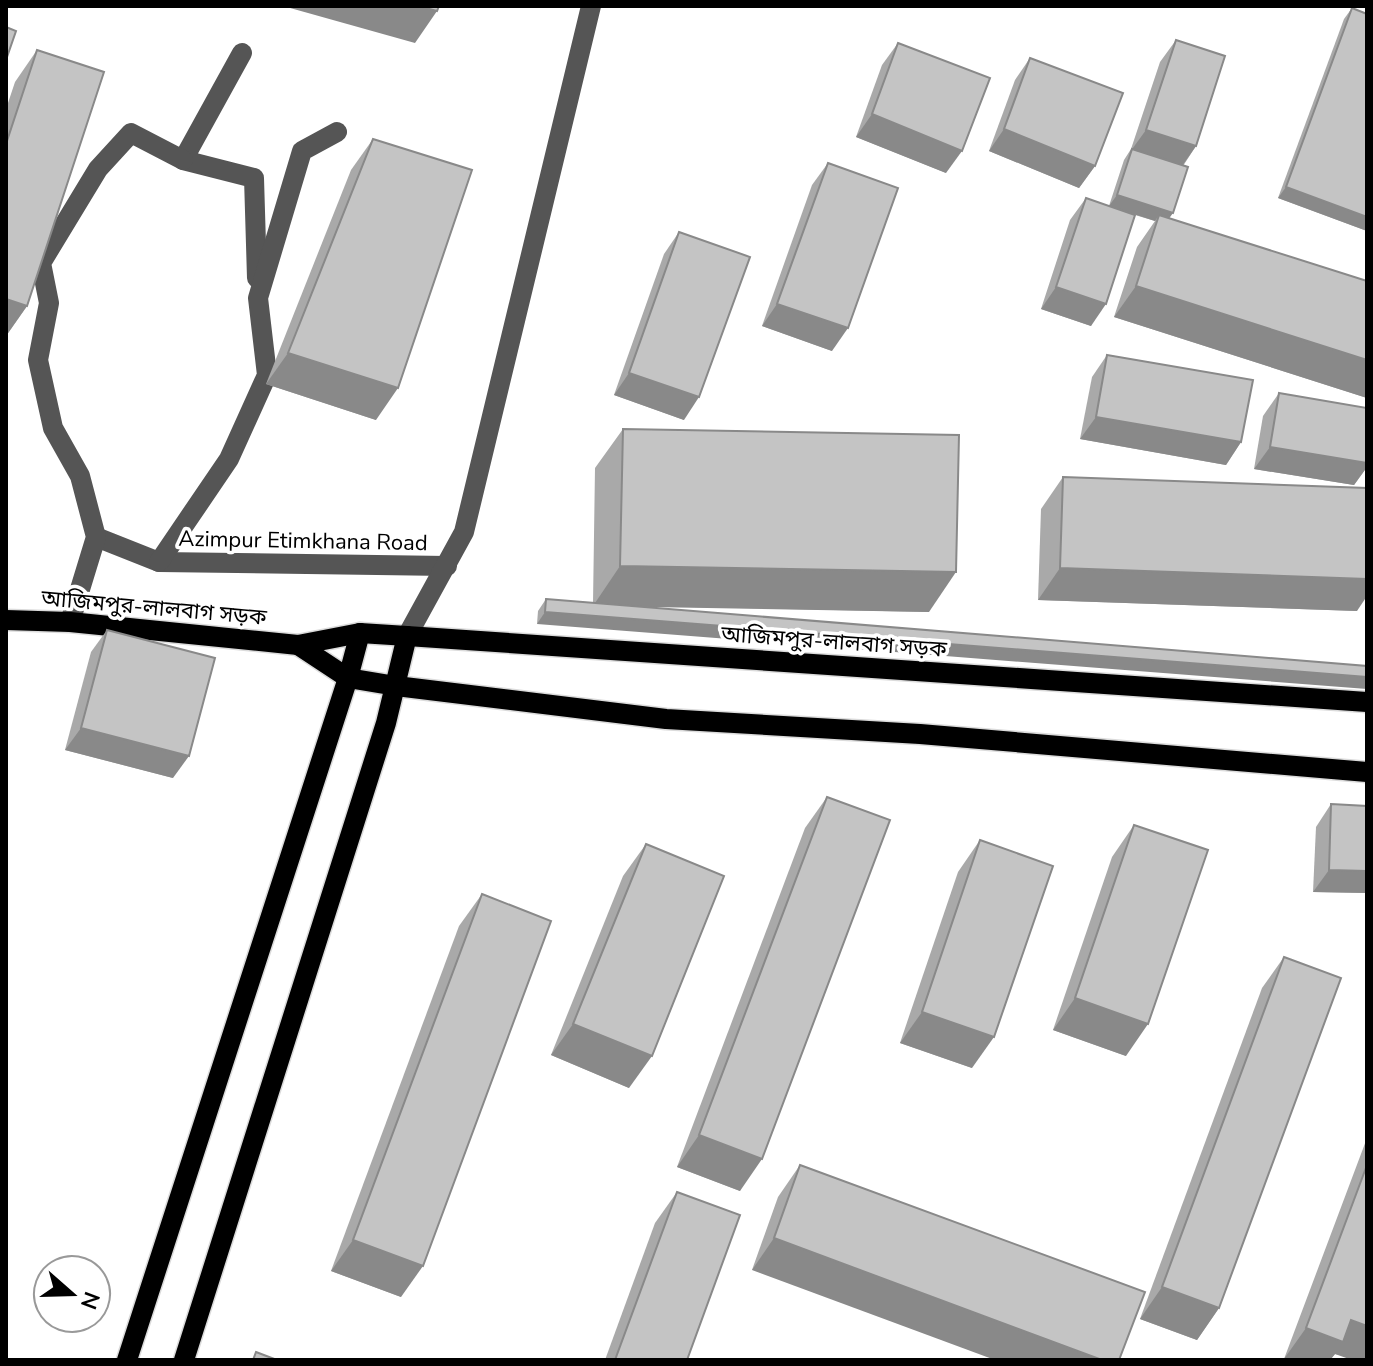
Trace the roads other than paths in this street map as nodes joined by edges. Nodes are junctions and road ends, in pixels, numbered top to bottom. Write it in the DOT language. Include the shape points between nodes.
graph roads {
  1 [pos="591,6"];
  2 [pos="242,53"];
  3 [pos="337,132"];
  4 [pos="183,160"];
  5 [pos="258,298"];
  6 [pos="96,537"];
  7 [pos="159,562"];
  8 [pos="447,566"];
  9 [pos="6,620"];
  10 [pos="70,622"];
  11 [pos="360,633"];
  12 [pos="407,636"];
  13 [pos="298,645"];
  14 [pos="348,678"];
  15 [pos="396,686"];
  16 [pos="1367,702"];
  17 [pos="1367,772"];
  18 [pos="127,1360"];
  19 [pos="184,1360"];
  1 -- 8 [label="street" via="464,532"];
  2 -- 4 [label="street"];
  3 -- 5 [label="street, Azimpur Etimkhana Road" via="302,151"];
  4 -- 5 [label="street, Azimpur Etimkhana Road" via="254,178"];
  4 -- 6 [label="street" via="131,133 98,169 41,263 49,303 38,360 53,428 80,476"];
  5 -- 7 [label="street, Azimpur Etimkhana Road" via="267,375 229,459"];
  6 -- 7 [label="street, Azimpur Etimkhana Road"];
  6 -- 10 [label="street"];
  7 -- 8 [label="street, Azimpur Etimkhana Road"];
  8 -- 12 [label="street"];
  9 -- 10 [label="main road, আজিমপুর-লালবাগ সড়ক"];
  10 -- 13 [label="main road, আজিমপুর-লালবাগ সড়ক"];
  11 -- 12 [label="main road, আজিমপুর-লালবাগ সড়ক"];
  11 -- 13 [label="main road, আজিমপুর-লালবাগ সড়ক"];
  11 -- 14 [label="main road"];
  12 -- 15 [label="main road"];
  12 -- 16 [label="main road, আজিমপুর-লালবাগ সড়ক"];
  13 -- 14 [label="main road, আজিমপুর-লালবাগ সড়ক"];
  14 -- 15 [label="main road"];
  14 -- 18 [label="main road"];
  15 -- 17 [label="main road" via="666,719 920,734"];
  15 -- 19 [label="main road"];
}
